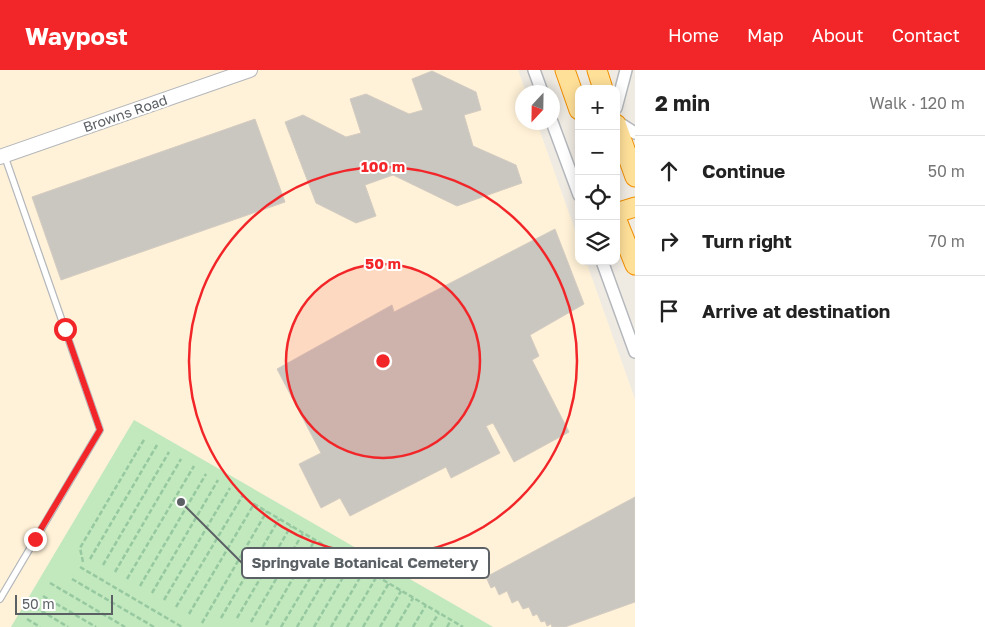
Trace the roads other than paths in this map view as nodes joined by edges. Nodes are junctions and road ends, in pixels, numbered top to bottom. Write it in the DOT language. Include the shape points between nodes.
graph roads {
  1 [pos="250,70"];
  2 [pos="534,70"];
  3 [pos="565,70"];
  4 [pos="597,70"];
  5 [pos="626,70"];
  6 [pos="539,85"];
  7 [pos="602,85"];
  8 [pos="620,93"];
  9 [pos="575,99"];
  10 [pos="620,124"];
  11 [pos="555,130"];
  12 [pos="618,130"];
  13 [pos="635,133"];
  14 [pos="2,156"];
  15 [pos="635,177"];
  16 [pos="575,184"];
  17 [pos="635,207"];
  18 [pos="620,213"];
  19 [pos="617,220"];
  20 [pos="634,256"];
  21 [pos="603,265"];
  22 [pos="635,352"];
  23 [pos="0,599"];
  1 -- 14 [label="street, Browns Road"];
  2 -- 6 [label="street"];
  3 -- 9 [label="highway"];
  4 -- 7 [label="highway"];
  5 -- 8 [label="street"];
  10 -- 13 [label="street"];
  11 -- 16 [label="street"];
  12 -- 15 [label="highway"];
  14 -- 23 [label="lane" via="100,430"];
  17 -- 18 [label="highway"];
  19 -- 20 [label="highway"];
  21 -- 22 [label="street"];
}
